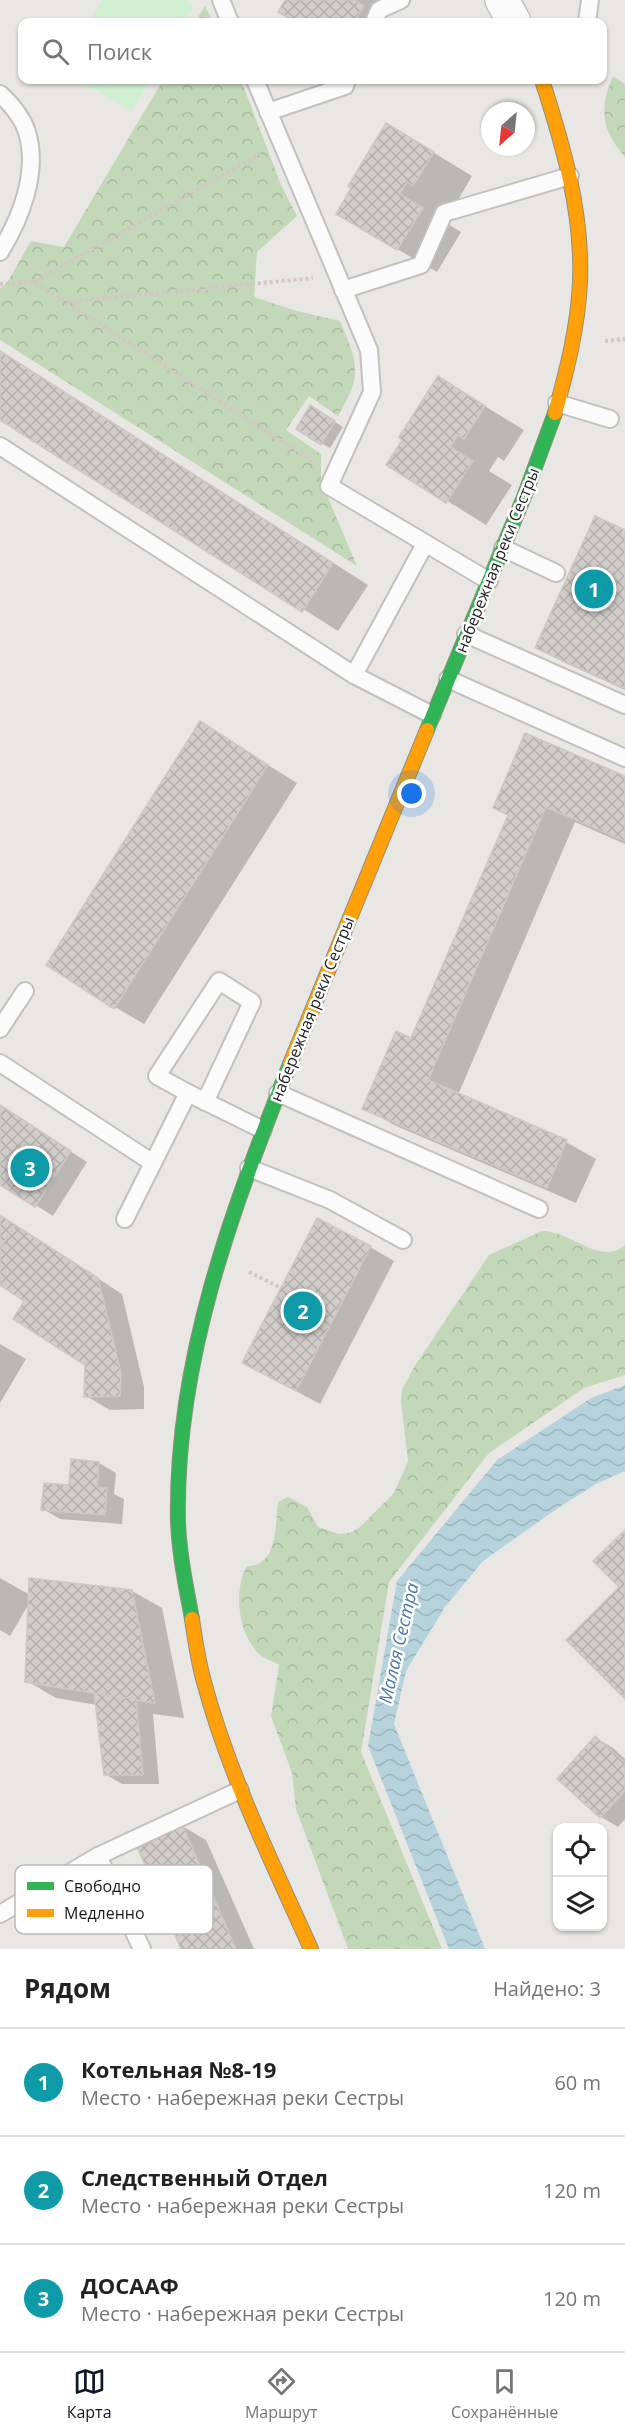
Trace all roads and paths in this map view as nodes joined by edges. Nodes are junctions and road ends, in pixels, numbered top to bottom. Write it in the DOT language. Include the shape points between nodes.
graph roads {
  1 [pos="221,0"];
  2 [pos="401,0"];
  3 [pos="502,0"];
  4 [pos="590,0"];
  5 [pos="228,18"];
  6 [pos="376,18"];
  7 [pos="512,18"];
  8 [pos="588,18"];
  9 [pos="257,84"];
  10 [pos="346,84"];
  11 [pos="546,84"];
  12 [pos="0,94"];
  13 [pos="268,112"];
  14 [pos="281,142"];
  15 [pos="570,176"];
  16 [pos="0,252"];
  17 [pos="33,282"];
  18 [pos="341,283"];
  19 [pos="0,284"];
  20 [pos="68,302"];
  21 [pos="625,339"];
  22 [pos="596,341"];
  23 [pos="557,403"];
  24 [pos="610,419"];
  25 [pos="0,446"];
  26 [pos="334,475"];
  27 [pos="425,544"];
  28 [pos="503,548"];
  29 [pos="556,573"];
  30 [pos="489,581"];
  31 [pos="466,634"];
  32 [pos="354,675"];
  33 [pos="448,679"];
  34 [pos="625,705"];
  35 [pos="432,716"];
  36 [pos="625,758"];
  37 [pos="25,992"];
  38 [pos="0,1029"];
  39 [pos="0,1063"];
  40 [pos="188,1093"];
  41 [pos="278,1093"];
  42 [pos="205,1102"];
  43 [pos="263,1130"];
  44 [pos="153,1163"];
  45 [pos="249,1168"];
  46 [pos="538,1209"];
  47 [pos="125,1219"];
  48 [pos="403,1240"];
  49 [pos="241,1268"];
  50 [pos="281,1288"];
  51 [pos="240,1790"];
  52 [pos="98,1856"];
  53 [pos="83,1865"];
  54 [pos="102,1865"];
  55 [pos="15,1905"];
  56 [pos="0,1914"];
  57 [pos="135,1934"];
  58 [pos="142,1949"];
  59 [pos="311,1949"];
  1 -- 5 [label="lane"];
  2 -- 6 [label="lane" via="380,10"];
  3 -- 7 [label="street"];
  4 -- 8 [label="lane"];
  9 -- 13 [label="lane"];
  10 -- 13 [label="lane"];
  11 -- 15 [label="street, набережная реки Сестры"];
  12 -- 16 [label="lane" via="13,106 27,131 31,171 14,229"];
  13 -- 14 [label="lane"];
  14 -- 17 [label="path"];
  14 -- 18 [label="lane"];
  15 -- 18 [label="lane" via="444,213 421,265"];
  15 -- 23 [label="street, набережная реки Сестры" via="580,279 574,337"];
  17 -- 19 [label="path"];
  17 -- 20 [label="path"];
  18 -- 20 [label="path"];
  18 -- 26 [label="lane" via="369,350 372,392"];
  20 -- 26 [label="path"];
  21 -- 22 [label="path"];
  23 -- 24 [label="lane"];
  23 -- 28 [label="street, набережная реки Сестры" via="531,482"];
  25 -- 32 [label="lane"];
  26 -- 27 [label="lane" via="329,486"];
  27 -- 30 [label="lane"];
  27 -- 32 [label="lane"];
  28 -- 29 [label="lane"];
  28 -- 30 [label="street, набережная реки Сестры"];
  30 -- 31 [label="street, набережная реки Сестры"];
  31 -- 33 [label="street, набережная реки Сестры"];
  31 -- 34 [label="lane"];
  32 -- 35 [label="lane"];
  33 -- 35 [label="street, набережная реки Сестры"];
  33 -- 36 [label="lane"];
  35 -- 41 [label="street, набережная реки Сестры"];
  37 -- 38 [label="lane"];
  39 -- 44 [label="lane"];
  40 -- 42 [label="lane"];
  40 -- 42 [label="lane" via="157,1076 219,981 252,1002"];
  40 -- 44 [label="lane"];
  41 -- 43 [label="street, набережная реки Сестры"];
  41 -- 46 [label="lane"];
  42 -- 43 [label="lane"];
  43 -- 45 [label="street, набережная реки Сестры"];
  44 -- 47 [label="lane"];
  45 -- 48 [label="lane" via="330,1200"];
  45 -- 51 [label="street, набережная реки Сестры" via="218,1257 190,1372 178,1511 185,1583 204,1682"];
  49 -- 50 [label="path"];
  51 -- 52 [label="lane"];
  51 -- 59 [label="street, набережная реки Сестры"];
  52 -- 53 [label="lane"];
  52 -- 54 [label="lane"];
  55 -- 56 [label="lane"];
  57 -- 58 [label="lane"];
}
